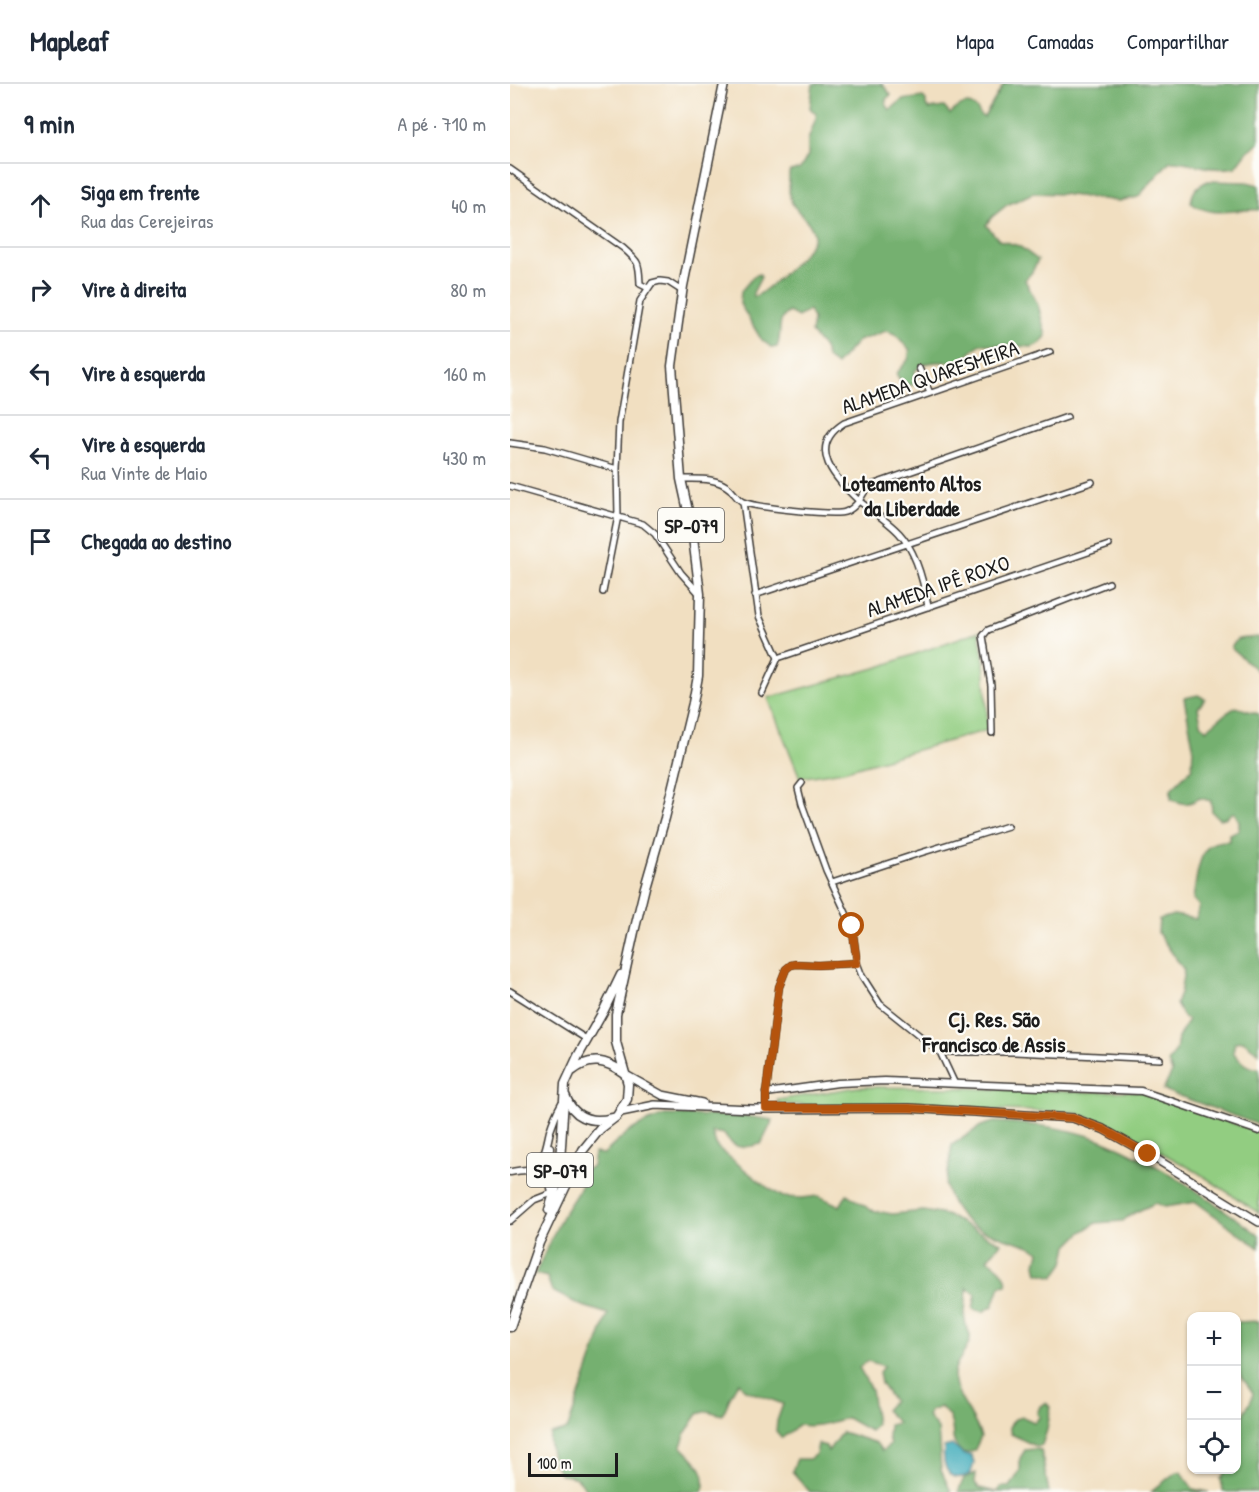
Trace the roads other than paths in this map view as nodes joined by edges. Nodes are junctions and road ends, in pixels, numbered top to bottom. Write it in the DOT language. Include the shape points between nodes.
graph roads {
  1 [pos="724,84"];
  2 [pos="510,169"];
  3 [pos="648,288"];
  4 [pos="682,291"];
  5 [pos="1050,352"];
  6 [pos="919,368"];
  7 [pos="930,393"];
  8 [pos="1067,417"];
  9 [pos="510,443"];
  10 [pos="617,470"];
  11 [pos="681,479"];
  12 [pos="1092,482"];
  13 [pos="510,486"];
  14 [pos="859,501"];
  15 [pos="743,502"];
  16 [pos="618,516"];
  17 [pos="907,544"];
  18 [pos="1109,544"];
  19 [pos="1109,583"];
  20 [pos="603,592"];
  21 [pos="700,594"];
  22 [pos="755,595"];
  23 [pos="928,608"];
  24 [pos="778,658"];
  25 [pos="762,693"];
  26 [pos="992,733"];
  27 [pos="802,783"];
  28 [pos="1008,826"];
  29 [pos="832,882"];
  30 [pos="627,962"];
  31 [pos="857,963"];
  32 [pos="510,991"];
  33 [pos="588,1040"];
  34 [pos="940,1052"];
  35 [pos="1160,1059"];
  36 [pos="569,1073"];
  37 [pos="625,1074"];
  38 [pos="954,1082"];
  39 [pos="564,1092"];
  40 [pos="766,1093"];
  41 [pos="562,1103"];
  42 [pos="719,1107"];
  43 [pos="766,1108"];
  44 [pos="619,1114"];
  45 [pos="1259,1131"];
  46 [pos="550,1132"];
  47 [pos="531,1169"];
  48 [pos="510,1172"];
  49 [pos="549,1175"];
  50 [pos="552,1195"];
  51 [pos="510,1221"];
  52 [pos="1259,1222"];
  53 [pos="538,1245"];
  54 [pos="510,1327"];
  1 -- 4 [label="highway, SP-079"];
  2 -- 3 [label="street" via="623,248 638,263 640,285"];
  3 -- 4 [label="street" via="660,281"];
  3 -- 10 [label="street" via="640,301 627,374"];
  4 -- 11 [label="highway, SP-079" via="672,366"];
  5 -- 7 [label="street, ALAMEDA QUARESMEIRA"];
  6 -- 7 [label="street"];
  7 -- 14 [label="street, ALAMEDA QUARESMEIRA" via="844,423 831,433 827,463"];
  8 -- 14 [label="street" via="872,485"];
  9 -- 10 [label="street" via="545,448"];
  10 -- 16 [label="street"];
  11 -- 15 [label="street" via="717,482"];
  11 -- 21 [label="highway, SP-079"];
  12 -- 17 [label="street"];
  13 -- 16 [label="street"];
  14 -- 15 [label="street" via="844,513 833,514"];
  14 -- 17 [label="street"];
  15 -- 22 [label="street"];
  16 -- 20 [label="street"];
  16 -- 21 [label="street" via="649,528"];
  17 -- 22 [label="street"];
  17 -- 23 [label="street" via="924,585"];
  18 -- 23 [label="street, ALAMEDA IPÊ ROXO"];
  19 -- 26 [label="street" via="985,633"];
  21 -- 30 [label="highway, SP-079" via="699,658 693,703"];
  22 -- 24 [label="street" via="759,616"];
  23 -- 24 [label="street, ALAMEDA IPÊ ROXO"];
  24 -- 25 [label="street"];
  27 -- 29 [label="street" via="798,788 802,804"];
  28 -- 29 [label="street"];
  29 -- 31 [label="street" via="852,926"];
  30 -- 33 [label="highway, SP-079"];
  30 -- 37 [label="highway, SP-079" via="616,1014 616,1042"];
  31 -- 34 [label="street" via="880,1004"];
  31 -- 40 [label="street" via="796,964 786,969 779,987"];
  32 -- 33 [label="street"];
  33 -- 36 [label="highway, SP-079"];
  34 -- 35 [label="street"];
  34 -- 38 [label="street"];
  36 -- 37 [label="highway" via="581,1064 598,1060"];
  36 -- 39 [label="highway, SP-079"];
  37 -- 42 [label="main road" via="662,1095"];
  37 -- 44 [label="highway, SP-079" via="629,1091"];
  38 -- 40 [label="street" via="851,1082"];
  38 -- 45 [label="street" via="1141,1091"];
  39 -- 41 [label="highway, SP-079"];
  39 -- 44 [label="highway" via="568,1104 580,1117 598,1120"];
  40 -- 43 [label="street"];
  41 -- 46 [label="street"];
  41 -- 50 [label="highway, SP-079" via="559,1177"];
  42 -- 43 [label="main road"];
  42 -- 44 [label="main road" via="655,1105"];
  43 -- 52 [label="main road" via="909,1108 1073,1118 1096,1125 1139,1149"];
  44 -- 53 [label="highway, SP-079" via="600,1128 583,1150"];
  46 -- 47 [label="street" via="545,1155"];
  46 -- 49 [label="street"];
  47 -- 48 [label="street"];
  47 -- 49 [label="street"];
  49 -- 50 [label="street"];
  50 -- 51 [label="street" via="534,1200"];
  50 -- 53 [label="highway, SP-079"];
  53 -- 54 [label="highway, SP-079"];
}
